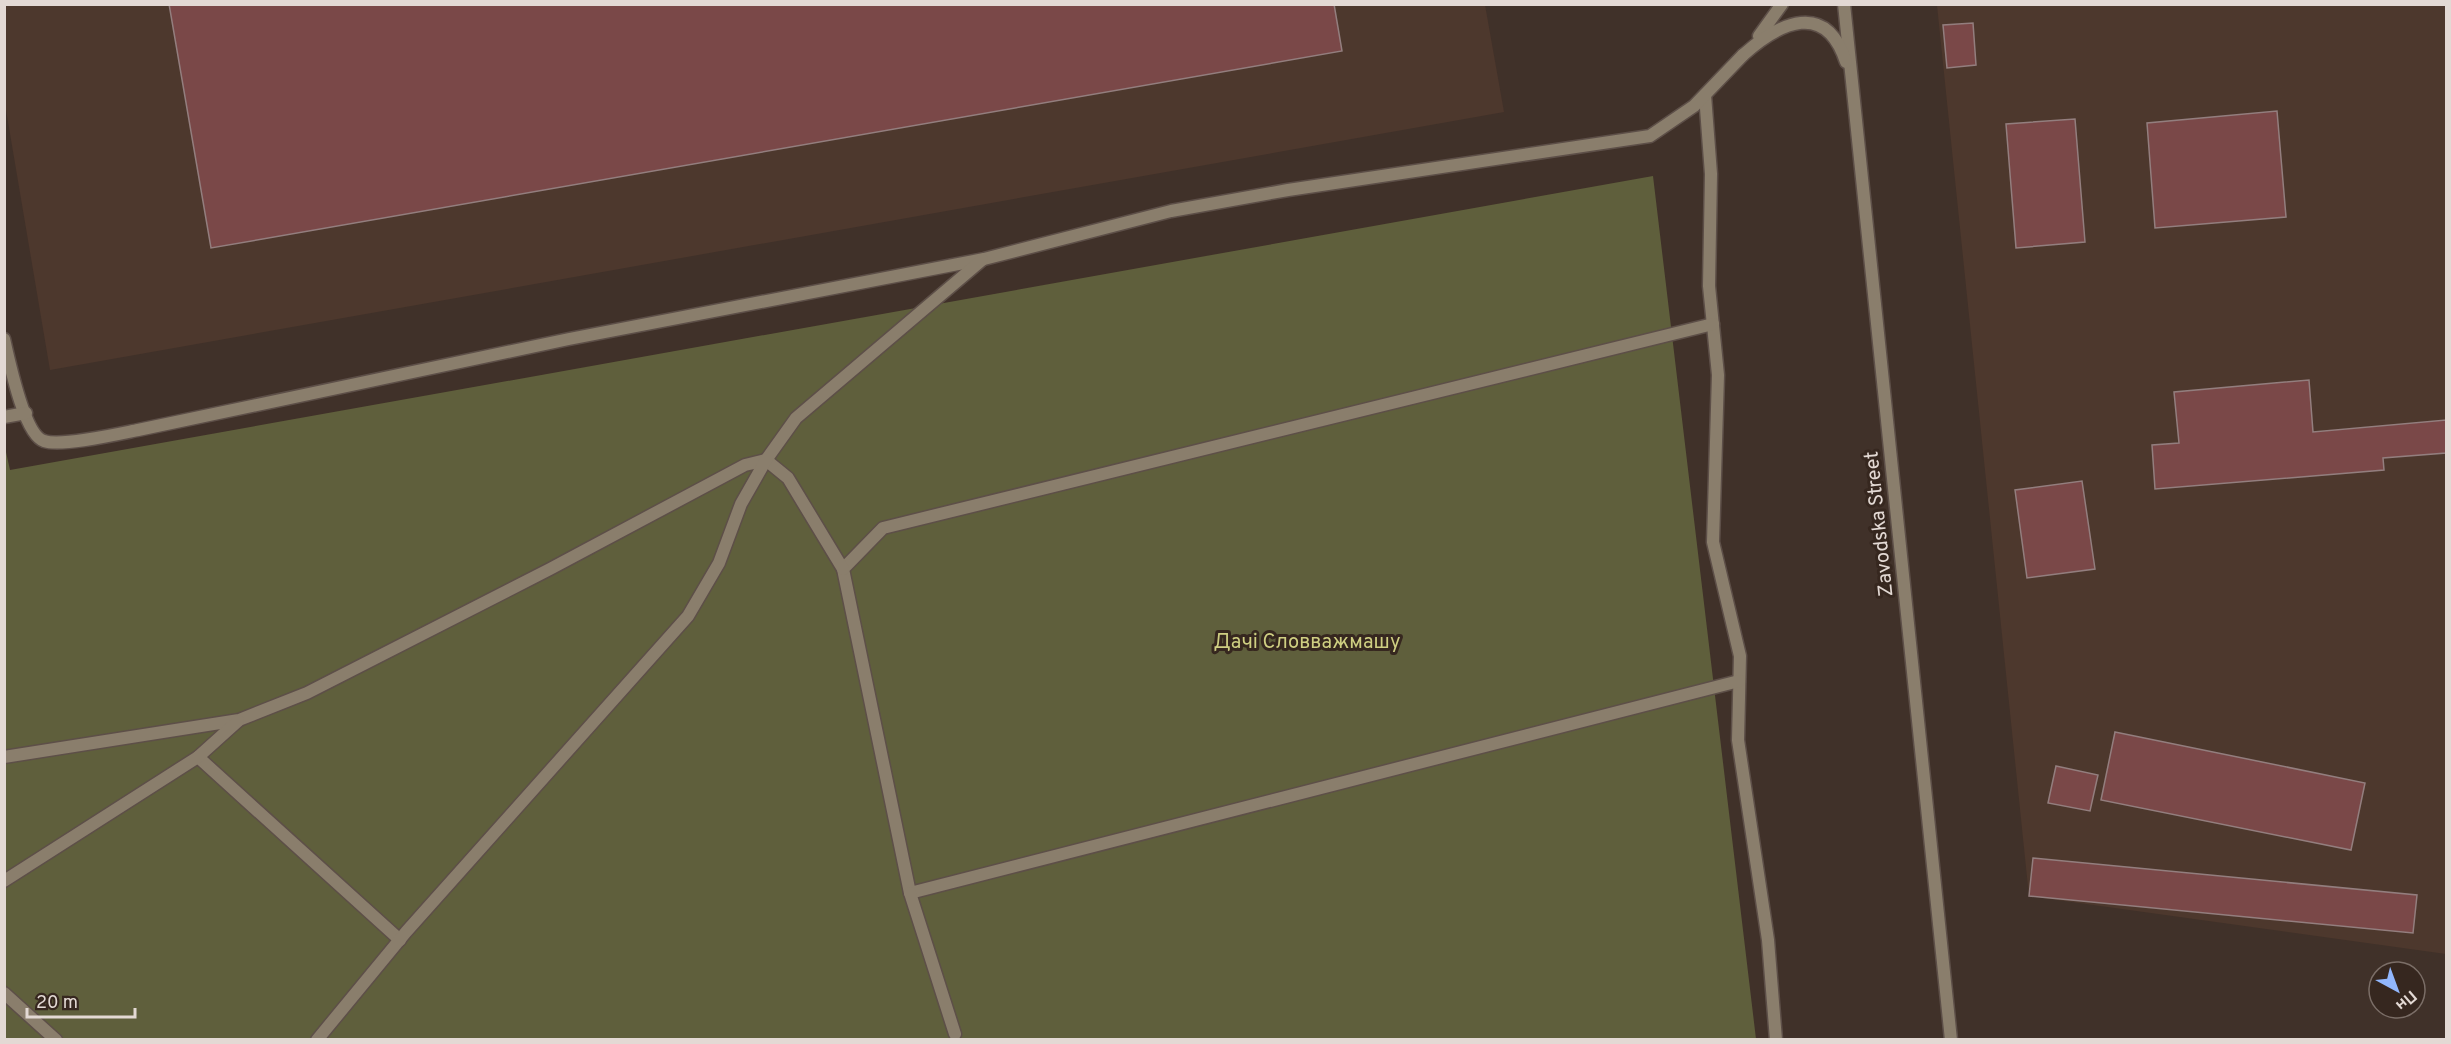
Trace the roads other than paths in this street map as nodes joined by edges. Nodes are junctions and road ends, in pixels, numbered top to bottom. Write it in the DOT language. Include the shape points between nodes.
graph roads {
  1 [pos="1782,4"];
  2 [pos="1844,4"];
  3 [pos="1743,56"];
  4 [pos="1705,95"];
  5 [pos="1854,97"];
  6 [pos="984,259"];
  7 [pos="1713,324"];
  8 [pos="4,339"];
  9 [pos="26,413"];
  10 [pos="4,417"];
  11 [pos="766,460"];
  12 [pos="843,569"];
  13 [pos="1739,681"];
  14 [pos="238,720"];
  15 [pos="4,757"];
  16 [pos="198,757"];
  17 [pos="4,881"];
  18 [pos="910,893"];
  19 [pos="400,940"];
  20 [pos="4,993"];
  21 [pos="955,1034"];
  22 [pos="56,1040"];
  23 [pos="317,1040"];
  24 [pos="1776,1040"];
  25 [pos="1951,1040"];
  1 -- 3 [label="street"];
  2 -- 5 [label="street, Zavodska Street"];
  3 -- 4 [label="street"];
  3 -- 5 [label="street" via="1782,25 1812,20 1823,25 1839,45"];
  4 -- 6 [label="street" via="1650,136 1288,189 1183,209"];
  4 -- 7 [label="street" via="1711,174 1709,286"];
  5 -- 25 [label="street, Zavodska Street"];
  6 -- 9 [label="street" via="71,441 45,442 33,433"];
  6 -- 11 [label="street" via="796,418"];
  7 -- 12 [label="street" via="883,528"];
  7 -- 13 [label="street" via="1718,375 1713,542 1740,656"];
  8 -- 9 [label="street"];
  9 -- 10 [label="street"];
  11 -- 12 [label="street" via="789,478"];
  11 -- 14 [label="street" via="745,465 307,693"];
  11 -- 19 [label="street" via="741,504 719,563 688,616"];
  12 -- 18 [label="street"];
  13 -- 18 [label="street"];
  13 -- 24 [label="street" via="1738,740 1768,940"];
  14 -- 15 [label="street"];
  14 -- 16 [label="street"];
  16 -- 17 [label="street"];
  16 -- 19 [label="street"];
  18 -- 21 [label="street"];
  19 -- 23 [label="street"];
  20 -- 22 [label="street"];
}
